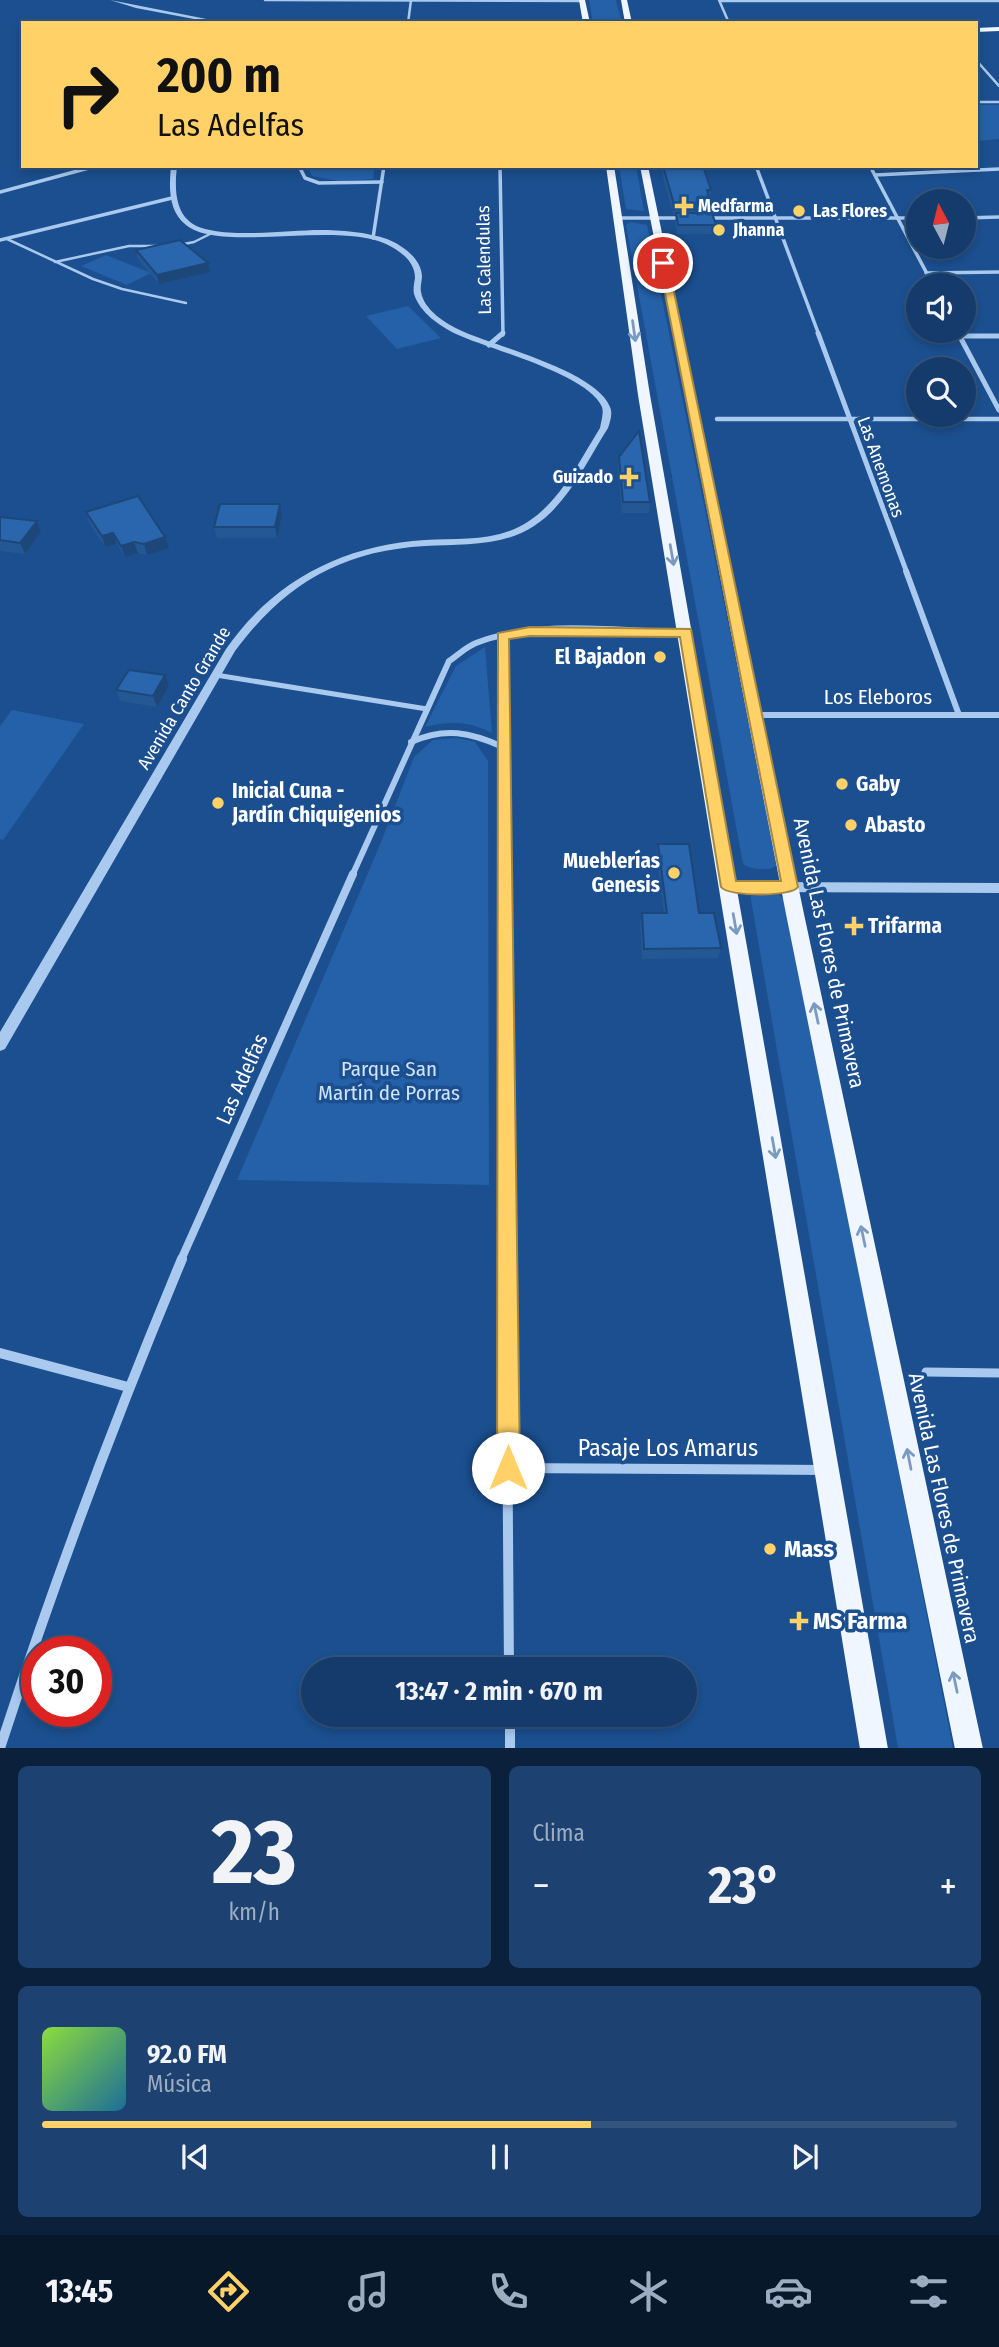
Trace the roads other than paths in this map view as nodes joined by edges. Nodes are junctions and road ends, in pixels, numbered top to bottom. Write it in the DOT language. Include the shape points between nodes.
graph roads {
  1 [pos="112,0"];
  2 [pos="265,0"];
  3 [pos="624,0"];
  4 [pos="720,0"];
  5 [pos="411,1"];
  6 [pos="498,1"];
  7 [pos="582,1"];
  8 [pos="806,1"];
  9 [pos="894,1"];
  10 [pos="964,1"];
  11 [pos="999,1"];
  12 [pos="214,21"];
  13 [pos="408,21"];
  14 [pos="587,21"];
  15 [pos="629,21"];
  16 [pos="728,21"];
  17 [pos="999,29"];
  18 [pos="978,30"];
  19 [pos="978,36"];
  20 [pos="999,36"];
  21 [pos="978,62"];
  22 [pos="978,68"];
  23 [pos="984,68"];
  24 [pos="999,86"];
  25 [pos="978,102"];
  26 [pos="999,102"];
  27 [pos="89,168"];
  28 [pos="174,168"];
  29 [pos="300,168"];
  30 [pos="384,168"];
  31 [pos="500,168"];
  32 [pos="610,168"];
  33 [pos="644,168"];
  34 [pos="757,168"];
  35 [pos="871,168"];
  36 [pos="999,169"];
  37 [pos="875,175"];
  38 [pos="382,182"];
  39 [pos="0,192"];
  40 [pos="172,198"];
  41 [pos="999,217"];
  42 [pos="618,218"];
  43 [pos="654,218"];
  44 [pos="775,218"];
  45 [pos="898,218"];
  46 [pos="906,218"];
  47 [pos="976,218"];
  48 [pos="212,233"];
  49 [pos="373,238"];
  50 [pos="7,239"];
  51 [pos="0,240"];
  52 [pos="163,247"];
  53 [pos="172,247"];
  54 [pos="55,262"];
  55 [pos="999,272"];
  56 [pos="926,273"];
  57 [pos="186,303"];
  58 [pos="976,334"];
  59 [pos="999,336"];
  60 [pos="963,343"];
  61 [pos="489,345"];
  62 [pos="999,410"];
  63 [pos="718,419"];
  64 [pos="999,419"];
  65 [pos="849,420"];
  66 [pos="686,632"];
  67 [pos="502,636"];
  68 [pos="216,675"];
  69 [pos="427,709"];
  70 [pos="757,715"];
  71 [pos="959,715"];
  72 [pos="999,715"];
  73 [pos="410,743"];
  74 [pos="503,747"];
  75 [pos="729,887"];
  76 [pos="790,887"];
  77 [pos="999,888"];
  78 [pos="0,1045"];
  79 [pos="0,1353"];
  80 [pos="926,1372"];
  81 [pos="999,1373"];
  82 [pos="128,1387"];
  83 [pos="508,1468"];
  84 [pos="828,1470"];
  85 [pos="509,1657"];
  86 [pos="510,1727"];
  87 [pos="0,1748"];
  88 [pos="510,1748"];
  89 [pos="874,1748"];
  90 [pos="969,1748"];
  1 -- 12 [label="street"];
  2 -- 5 [label="street"];
  3 -- 15 [label="main road"];
  4 -- 8 [label="street"];
  4 -- 16 [label="street"];
  5 -- 6 [label="street"];
  5 -- 13 [label="street"];
  6 -- 7 [label="street"];
  7 -- 14 [label="main road"];
  8 -- 9 [label="street"];
  9 -- 10 [label="street"];
  10 -- 11 [label="street"];
  17 -- 18 [label="main road"];
  19 -- 20 [label="main road"];
  21 -- 23 [label="street"];
  22 -- 23 [label="street"];
  23 -- 24 [label="street"];
  25 -- 26 [label="street"];
  27 -- 39 [label="street"];
  28 -- 40 [label="street"];
  29 -- 38 [label="street" via="305,178 319,183"];
  30 -- 38 [label="street"];
  31 -- 61 [label="street, Las Calendulas" via="503,336"];
  32 -- 42 [label="main road"];
  33 -- 43 [label="main road, Avenida Las Flores de Primavera"];
  34 -- 44 [label="street, Las Anemonas"];
  35 -- 37 [label="street"];
  36 -- 37 [label="street"];
  37 -- 45 [label="street"];
  38 -- 49 [label="street"];
  40 -- 48 [label="street, Avenida Canto Grande" via="193,228"];
  40 -- 50 [label="street"];
  41 -- 47 [label="street"];
  42 -- 43 [label="street"];
  42 -- 66 [label="main road, one-way"];
  43 -- 44 [label="street"];
  43 -- 70 [label="main road, Avenida Las Flores de Primavera"];
  44 -- 45 [label="street"];
  44 -- 65 [label="street, Las Anemonas"];
  45 -- 46 [label="street"];
  45 -- 56 [label="street"];
  48 -- 49 [label="street, Avenida Canto Grande"];
  48 -- 53 [label="lane"];
  49 -- 61 [label="street, Avenida Canto Grande" via="396,246 414,261 418,295 437,319"];
  50 -- 51 [label="street"];
  50 -- 54 [label="lane"];
  52 -- 54 [label="lane" via="135,245"];
  54 -- 57 [label="lane" via="122,289"];
  55 -- 56 [label="street"];
  58 -- 59 [label="street"];
  60 -- 62 [label="street"];
  61 -- 68 [label="street, Avenida Canto Grande" via="570,376 589,387 605,405 604,428 546,514 513,533 487,540 388,546 332,562 283,591 237,640"];
  63 -- 65 [label="street"];
  64 -- 65 [label="street"];
  65 -- 71 [label="street, Las Anemonas"];
  66 -- 67 [label="street, Las Adelfas"];
  66 -- 75 [label="main road"];
  67 -- 69 [label="street, Las Adelfas" via="473,644 449,661"];
  67 -- 74 [label="street"];
  68 -- 69 [label="street"];
  68 -- 78 [label="street, Avenida Canto Grande"];
  69 -- 73 [label="street, Las Adelfas"];
  70 -- 71 [label="street, Los Eleboros"];
  70 -- 76 [label="main road, Avenida Las Flores de Primavera"];
  71 -- 72 [label="street, Los Eleboros"];
  73 -- 74 [label="street" via="428,733 457,730"];
  73 -- 82 [label="street, Las Adelfas"];
  74 -- 83 [label="street"];
  75 -- 76 [label="street"];
  75 -- 84 [label="main road, one-way"];
  76 -- 77 [label="street"];
  90 -- 76 [label="main road, Avenida Las Flores de Primavera, one-way"];
  79 -- 82 [label="street"];
  80 -- 81 [label="street"];
  82 -- 87 [label="street, Las Adelfas"];
  83 -- 84 [label="street, Pasaje Los Amarus"];
  83 -- 85 [label="street"];
  84 -- 89 [label="main road"];
  86 -- 88 [label="street"];
}
